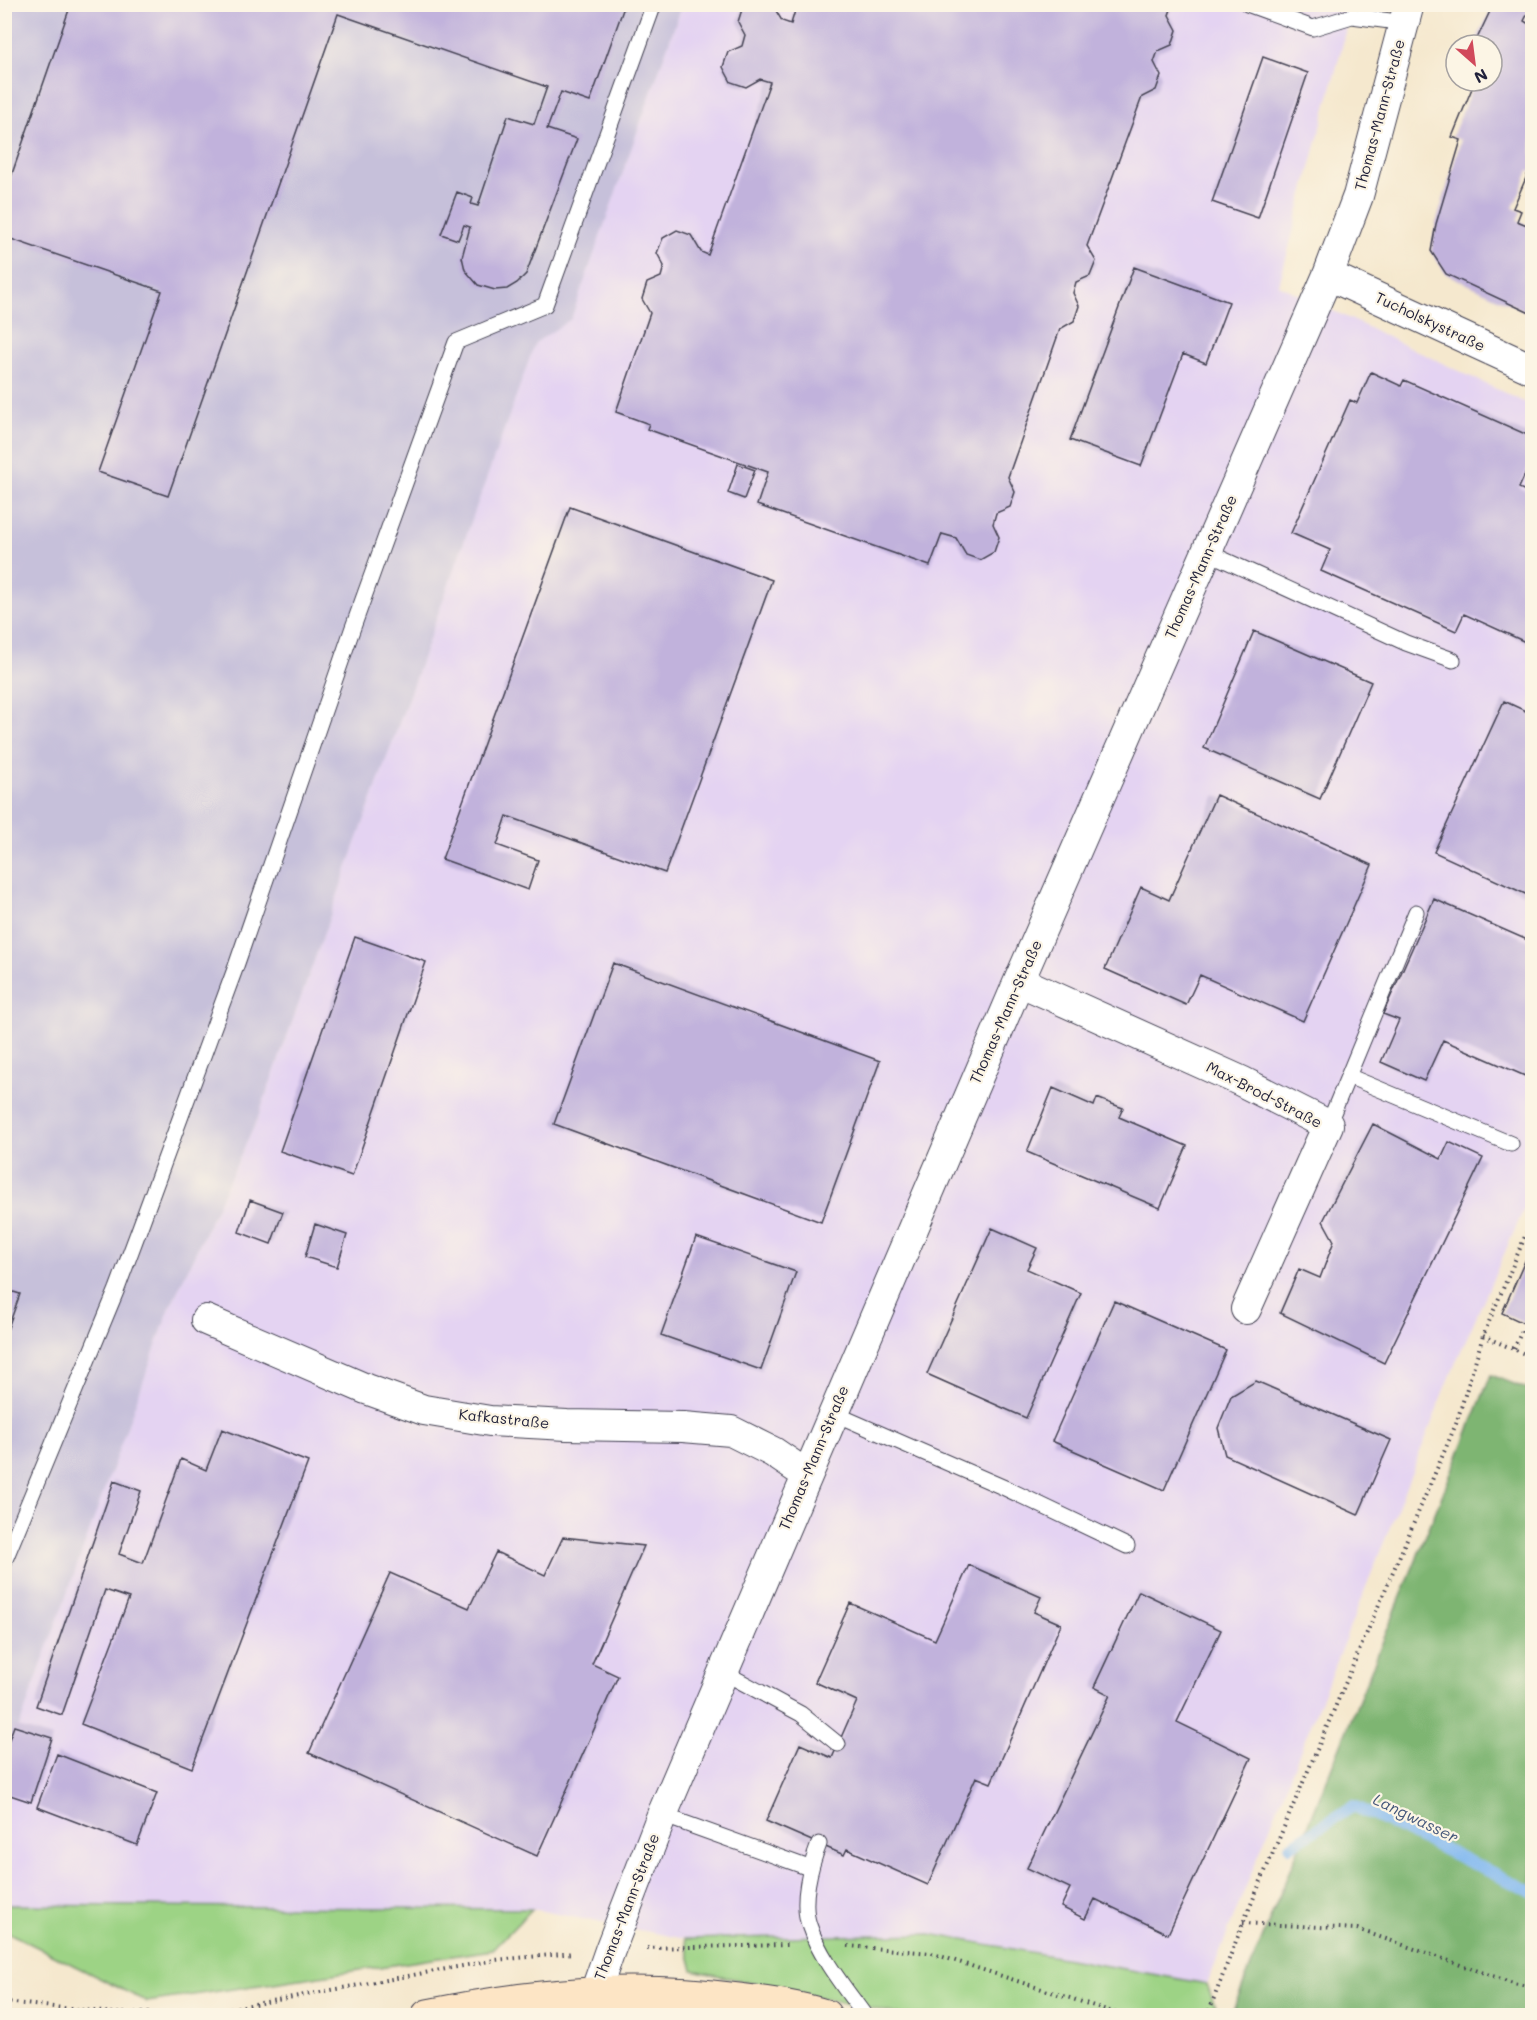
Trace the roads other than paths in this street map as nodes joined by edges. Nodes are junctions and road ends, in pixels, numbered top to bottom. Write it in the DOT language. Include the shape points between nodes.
graph roads {
  1 [pos="654,4"];
  2 [pos="1247,4"];
  3 [pos="1407,14"];
  4 [pos="1328,275"];
  5 [pos="1533,369"];
  6 [pos="1207,552"];
  7 [pos="1453,660"];
  8 [pos="1416,912"];
  9 [pos="1019,981"];
  10 [pos="1348,1076"];
  11 [pos="1328,1125"];
  12 [pos="1511,1144"];
  13 [pos="1246,1309"];
  14 [pos="206,1320"];
  15 [pos="833,1413"];
  16 [pos="807,1475"];
  17 [pos="1127,1546"];
  18 [pos="4,1562"];
  19 [pos="723,1672"];
  20 [pos="838,1744"];
  21 [pos="662,1815"];
  22 [pos="819,1844"];
  23 [pos="809,1868"];
  24 [pos="593,2004"];
  25 [pos="428,2016"];
  26 [pos="825,2016"];
  27 [pos="865,2016"];
  1 -- 18 [label="lane" via="545,305 456,342 139,1230"];
  2 -- 3 [label="lane" via="1313,28 1352,16"];
  3 -- 4 [label="street, Thomas-Mann-Straße" via="1358,196"];
  4 -- 5 [label="street, Tucholskystraße"];
  4 -- 6 [label="street, Thomas-Mann-Straße"];
  6 -- 7 [label="lane" via="1406,643"];
  6 -- 9 [label="street, Thomas-Mann-Straße"];
  8 -- 10 [label="lane"];
  9 -- 11 [label="street, Max-Brod-Straße"];
  9 -- 15 [label="street, Thomas-Mann-Straße"];
  10 -- 11 [label="lane"];
  10 -- 12 [label="lane"];
  11 -- 13 [label="street, Max-Brod-Straße"];
  14 -- 16 [label="street, Kafkastraße" via="424,1410 490,1421 683,1426 731,1431"];
  15 -- 16 [label="street, Thomas-Mann-Straße"];
  15 -- 17 [label="lane"];
  16 -- 19 [label="street, Thomas-Mann-Straße"];
  19 -- 20 [label="lane" via="801,1714"];
  19 -- 21 [label="street, Thomas-Mann-Straße"];
  21 -- 23 [label="lane"];
  21 -- 24 [label="street, Thomas-Mann-Straße"];
  22 -- 23 [label="lane"];
  23 -- 27 [label="lane" via="808,1923"];
  24 -- 25 [label="main road" via="529,1998"];
  24 -- 26 [label="main road" via="655,1992 770,2004"];
}
